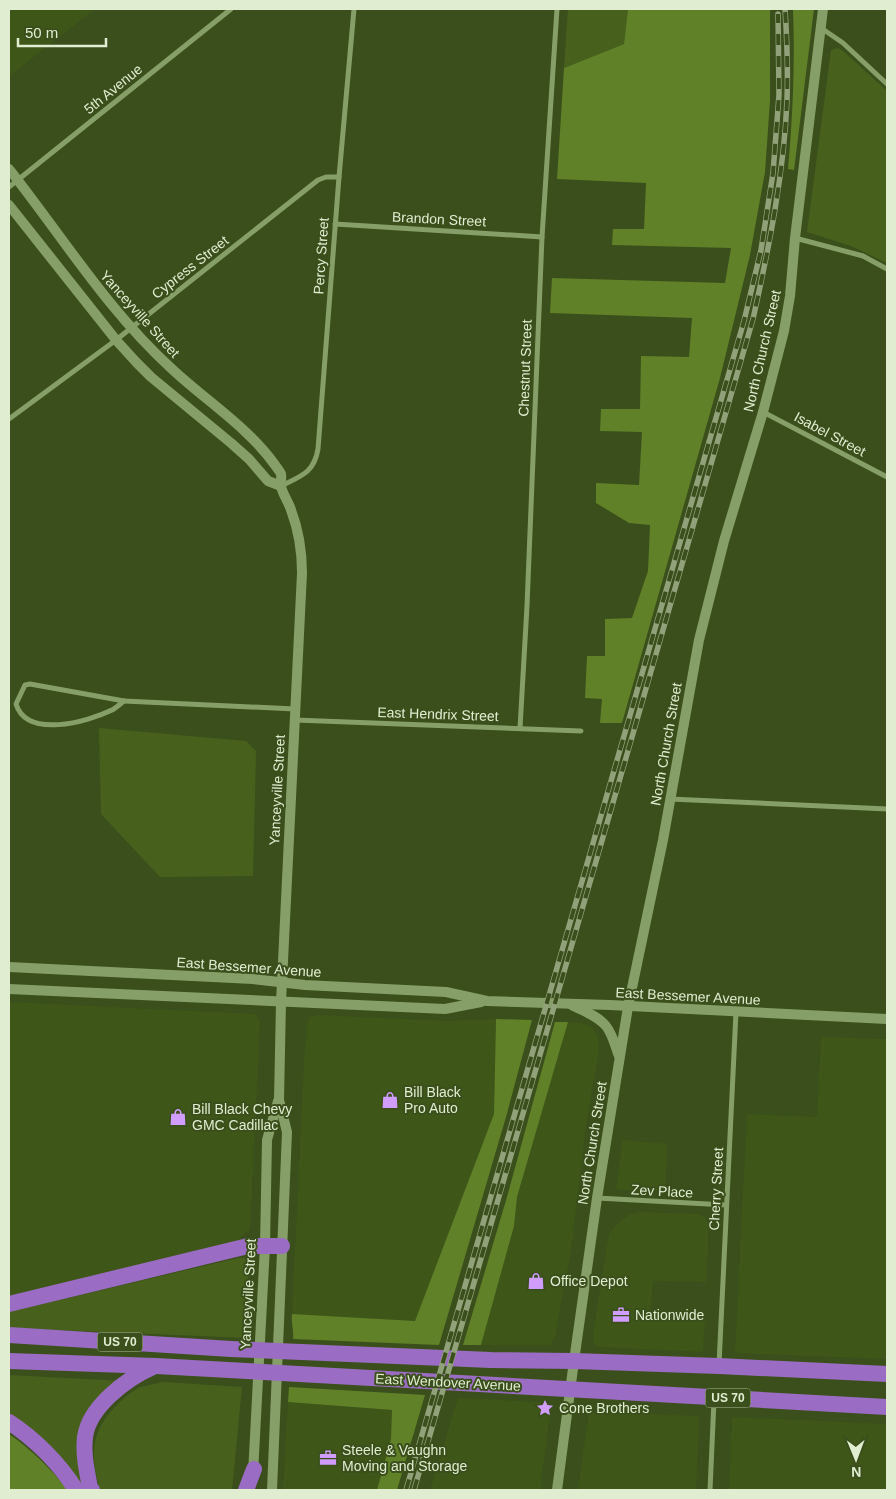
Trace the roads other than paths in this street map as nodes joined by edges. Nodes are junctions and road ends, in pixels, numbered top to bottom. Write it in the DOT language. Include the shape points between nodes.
graph roads {
  1 [pos="231,9"];
  2 [pos="354,9"];
  3 [pos="557,9"];
  4 [pos="824,9"];
  5 [pos="821,28"];
  6 [pos="887,84"];
  7 [pos="9,169"];
  8 [pos="339,176"];
  9 [pos="18,180"];
  10 [pos="9,187"];
  11 [pos="9,205"];
  12 [pos="335,224"];
  13 [pos="542,237"];
  14 [pos="795,238"];
  15 [pos="887,269"];
  16 [pos="132,327"];
  17 [pos="116,340"];
  18 [pos="763,412"];
  19 [pos="9,420"];
  20 [pos="887,477"];
  21 [pos="281,486"];
  22 [pos="124,701"];
  23 [pos="295,714"];
  24 [pos="520,728"];
  25 [pos="581,731"];
  26 [pos="670,799"];
  27 [pos="887,809"];
  28 [pos="9,967"];
  29 [pos="282,983"];
  30 [pos="9,989"];
  31 [pos="487,1001"];
  32 [pos="281,1002"];
  33 [pos="569,1004"];
  34 [pos="628,1007"];
  35 [pos="736,1012"];
  36 [pos="887,1019"];
  37 [pos="620,1058"];
  38 [pos="279,1100"];
  39 [pos="597,1198"];
  40 [pos="726,1205"];
  41 [pos="265,1246"];
  42 [pos="282,1246"];
  43 [pos="9,1304"];
  44 [pos="9,1335"];
  45 [pos="574,1360"];
  46 [pos="9,1361"];
  47 [pos="156,1366"];
  48 [pos="719,1366"];
  49 [pos="887,1374"];
  50 [pos="570,1388"];
  51 [pos="714,1397"];
  52 [pos="887,1407"];
  53 [pos="9,1422"];
  54 [pos="254,1469"];
  55 [pos="76,1490"];
  56 [pos="92,1490"];
  57 [pos="246,1490"];
  58 [pos="252,1490"];
  59 [pos="272,1490"];
  60 [pos="557,1490"];
  61 [pos="710,1490"];
  1 -- 9 [label="street, 5th Avenue"];
  2 -- 8 [label="street, Percy Street"];
  3 -- 13 [label="street, Chestnut Street"];
  4 -- 5 [label="main road, North Church Street"];
  5 -- 6 [label="street" via="843,43"];
  5 -- 14 [label="main road, North Church Street"];
  7 -- 9 [label="main road, Yanceyville Street"];
  8 -- 12 [label="street, Percy Street"];
  8 -- 16 [label="street, Cypress Street" via="318,180"];
  9 -- 10 [label="street, 5th Avenue"];
  9 -- 16 [label="main road, Yanceyville Street" via="86,274"];
  11 -- 17 [label="main road"];
  12 -- 13 [label="street, Brandon Street"];
  12 -- 21 [label="street, Percy Street" via="316,456 305,474"];
  13 -- 24 [label="street, Chestnut Street"];
  14 -- 15 [label="street" via="863,256"];
  14 -- 18 [label="main road, North Church Street" via="784,331"];
  16 -- 17 [label="street, Cypress Street"];
  16 -- 21 [label="main road, Yanceyville Street" via="172,370 255,440 281,474"];
  17 -- 19 [label="street, Cypress Street"];
  17 -- 21 [label="main road" via="151,376 231,443 268,481"];
  18 -- 20 [label="street, Isabel Street"];
  18 -- 26 [label="main road, North Church Street" via="724,541 699,640"];
  21 -- 23 [label="main road, Yanceyville Street" via="297,525 302,555"];
  22 -- 22 [label="street, East Hendrix Street" via="30,684 25,685 16,704 19,712 34,723 46,725 82,721 113,710"];
  22 -- 23 [label="street, East Hendrix Street"];
  23 -- 24 [label="street, East Hendrix Street"];
  23 -- 29 [label="main road, Yanceyville Street"];
  24 -- 25 [label="street, East Hendrix Street"];
  26 -- 27 [label="street"];
  26 -- 34 [label="main road, North Church Street"];
  28 -- 29 [label="main road, East Bessemer Avenue"];
  29 -- 31 [label="main road, East Bessemer Avenue" via="446,992"];
  29 -- 32 [label="main road, Yanceyville Street"];
  30 -- 32 [label="main road, East Bessemer Avenue"];
  31 -- 32 [label="main road, East Bessemer Avenue" via="445,1009"];
  31 -- 33 [label="main road, East Bessemer Avenue"];
  32 -- 38 [label="main road, Yanceyville Street"];
  33 -- 34 [label="main road, East Bessemer Avenue"];
  33 -- 37 [label="main road" via="605,1025"];
  34 -- 35 [label="main road, East Bessemer Avenue"];
  34 -- 37 [label="main road, North Church Street"];
  35 -- 36 [label="main road, East Bessemer Avenue"];
  35 -- 40 [label="street, Cherry Street"];
  37 -- 39 [label="main road, North Church Street"];
  38 -- 41 [label="main road, Yanceyville Street" via="267,1140"];
  38 -- 42 [label="main road, Yanceyville Street" via="287,1132"];
  39 -- 40 [label="street, Zev Place"];
  39 -- 45 [label="main road, North Church Street"];
  40 -- 48 [label="street, Cherry Street"];
  41 -- 42 [label="highway"];
  41 -- 43 [label="highway" via="248,1246"];
  41 -- 54 [label="main road, Yanceyville Street"];
  42 -- 59 [label="main road, Yanceyville Street"];
  44 -- 45 [label="highway, East Wendover Avenue / US 70" via="314,1353"];
  45 -- 48 [label="highway, East Wendover Avenue / US 70"];
  45 -- 50 [label="main road, North Church Street"];
  46 -- 47 [label="highway, East Wendover Avenue / US 70"];
  47 -- 50 [label="highway, East Wendover Avenue / US 70"];
  47 -- 56 [label="highway" via="117,1388 95,1412 85,1436 85,1458"];
  48 -- 49 [label="highway, East Wendover Avenue / US 70"];
  50 -- 51 [label="highway, East Wendover Avenue / US 70"];
  50 -- 60 [label="main road, North Church Street"];
  51 -- 52 [label="highway, East Wendover Avenue / US 70"];
  51 -- 61 [label="street"];
  53 -- 55 [label="highway" via="47,1454"];
  54 -- 57 [label="highway"];
  54 -- 58 [label="main road, Yanceyville Street"];
}
